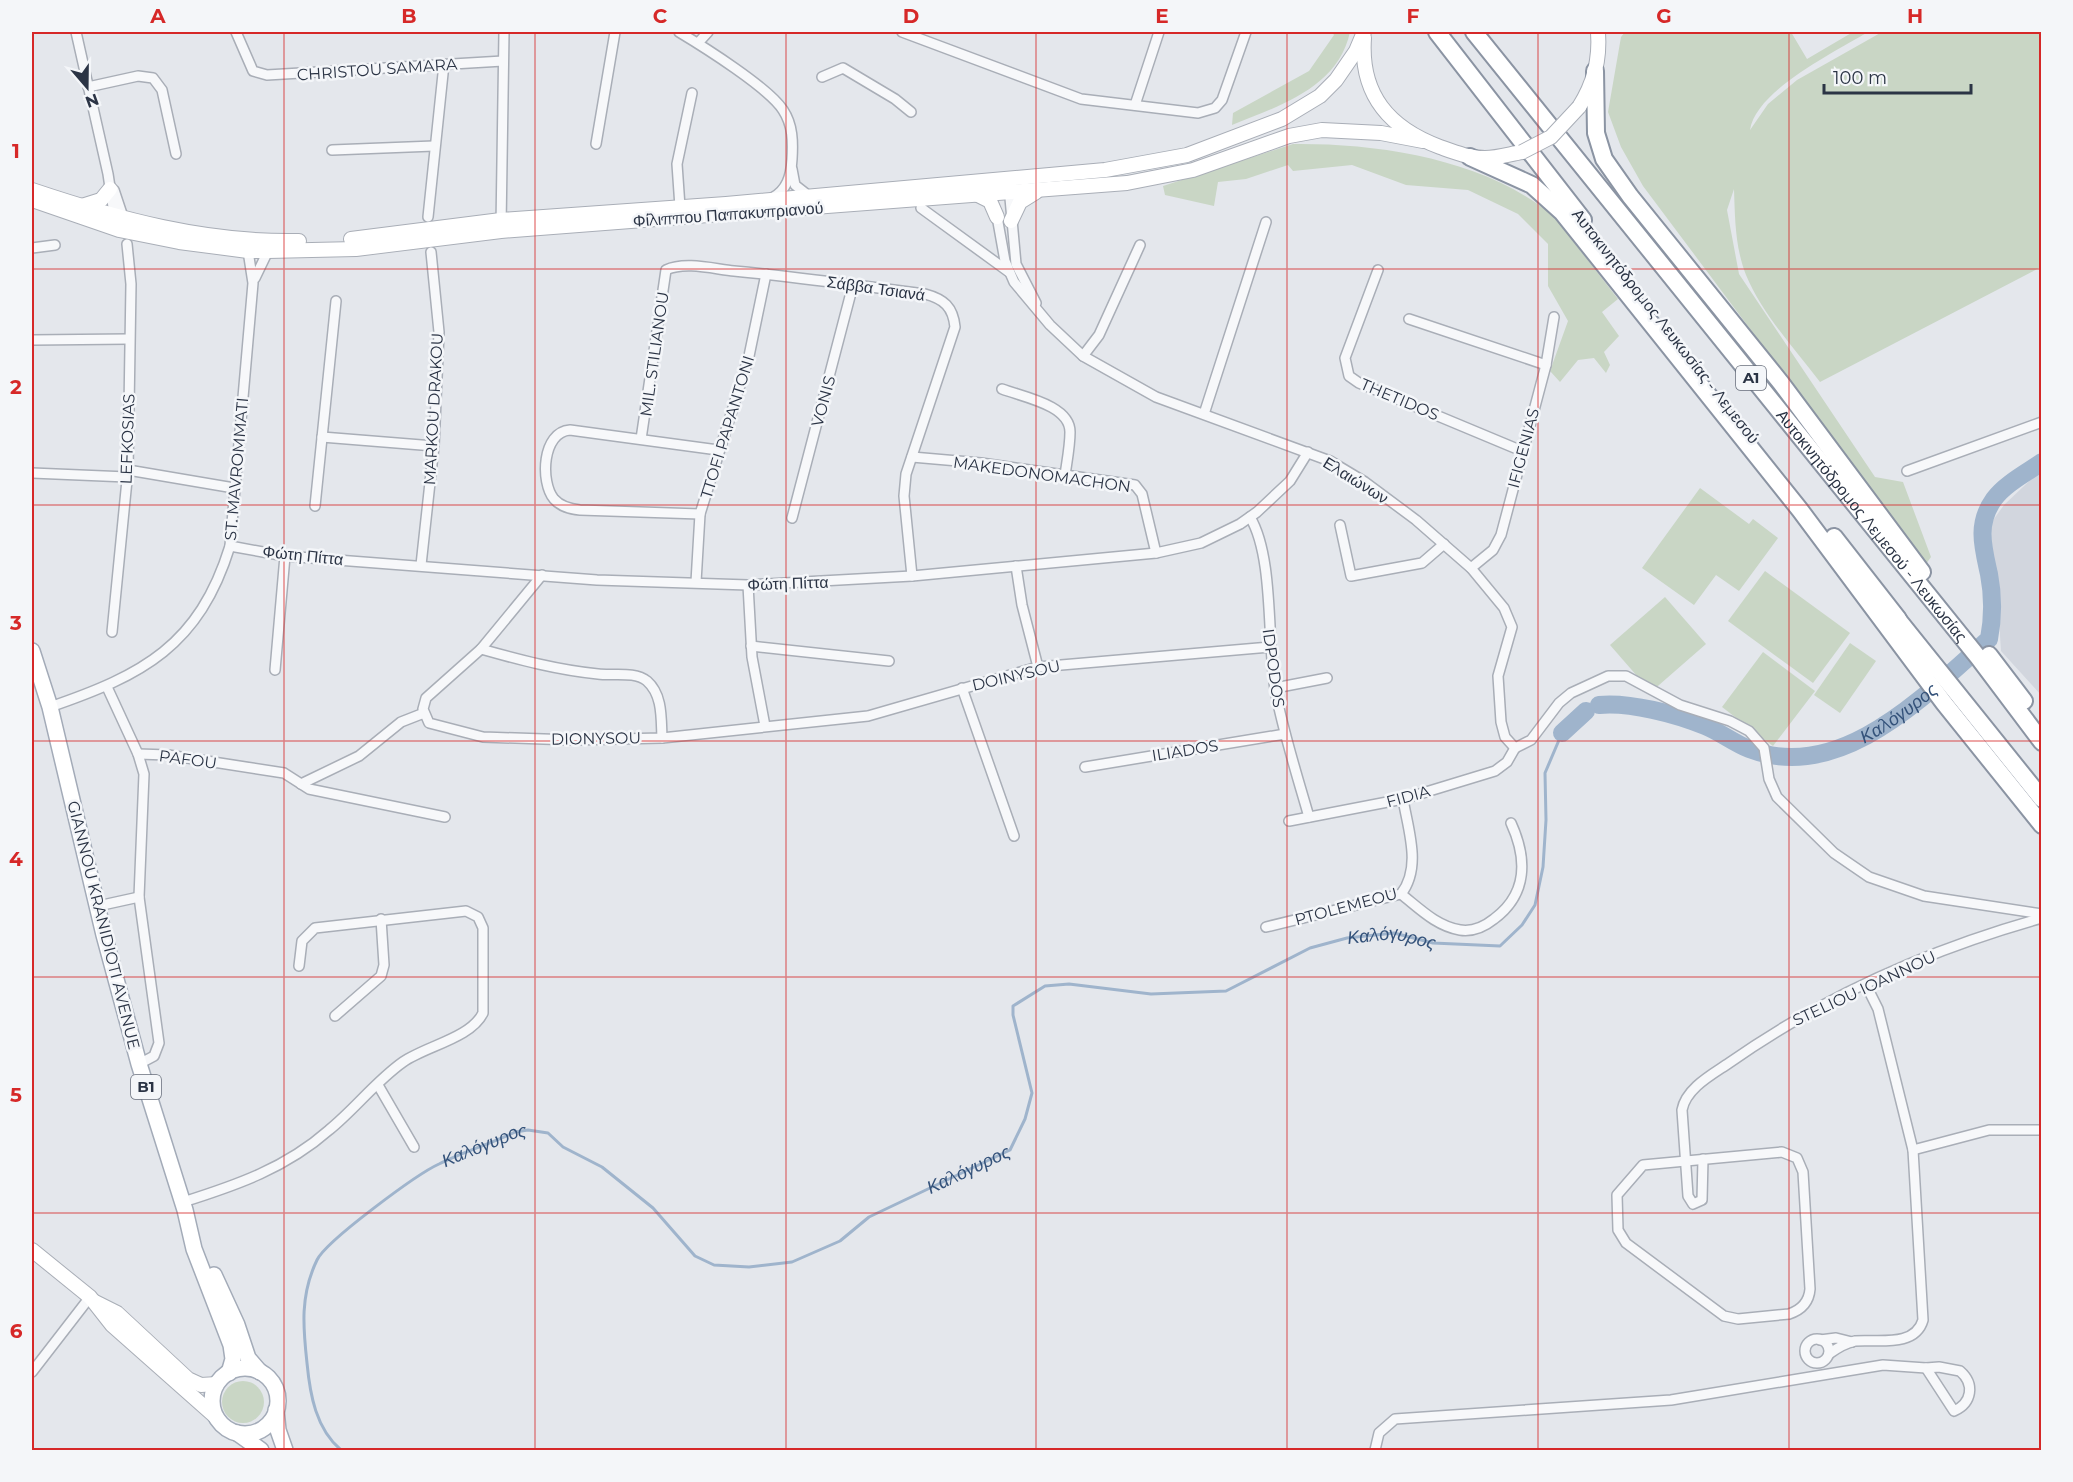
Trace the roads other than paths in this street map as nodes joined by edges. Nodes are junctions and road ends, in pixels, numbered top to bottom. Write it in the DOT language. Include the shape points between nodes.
graph roads {
  1 [pos="76,32"];
  2 [pos="236,32"];
  3 [pos="504,32"];
  4 [pos="615,32"];
  5 [pos="679,32"];
  6 [pos="708,32"];
  7 [pos="902,32"];
  8 [pos="1157,32"];
  9 [pos="1246,32"];
  10 [pos="1364,32"];
  11 [pos="1437,32"];
  12 [pos="1474,32"];
  13 [pos="1598,32"];
  14 [pos="1608,32"];
  15 [pos="698,44"];
  16 [pos="1599,48"];
  17 [pos="503,61"];
  18 [pos="444,64"];
  19 [pos="1595,71"];
  20 [pos="822,77"];
  21 [pos="88,87"];
  22 [pos="692,93"];
  23 [pos="1135,105"];
  24 [pos="911,112"];
  25 [pos="1423,141"];
  26 [pos="596,144"];
  27 [pos="434,146"];
  28 [pos="332,150"];
  29 [pos="176,154"];
  30 [pos="1470,157"];
  31 [pos="792,167"];
  32 [pos="108,174"];
  33 [pos="1009,185"];
  34 [pos="993,187"];
  35 [pos="110,189"];
  36 [pos="32,190"];
  37 [pos="1041,190"];
  38 [pos="976,194"];
  39 [pos="811,196"];
  40 [pos="32,200"];
  41 [pos="770,200"];
  42 [pos="82,206"];
  43 [pos="680,207"];
  44 [pos="921,208"];
  45 [pos="428,216"];
  46 [pos="997,217"];
  47 [pos="1011,221"];
  48 [pos="1266,222"];
  49 [pos="501,226"];
  50 [pos="122,228"];
  51 [pos="55,245"];
  52 [pos="1140,245"];
  53 [pos="32,248"];
  54 [pos="248,251"];
  55 [pos="268,251"];
  56 [pos="431,252"];
  57 [pos="666,270"];
  58 [pos="1378,270"];
  59 [pos="1009,273"];
  60 [pos="766,274"];
  61 [pos="253,283"];
  62 [pos="853,285"];
  63 [pos="336,301"];
  64 [pos="1554,317"];
  65 [pos="1409,320"];
  66 [pos="1050,325"];
  67 [pos="129,339"];
  68 [pos="32,340"];
  69 [pos="1083,356"];
  70 [pos="1546,365"];
  71 [pos="1002,389"];
  72 [pos="1204,414"];
  73 [pos="2042,422"];
  74 [pos="322,437"];
  75 [pos="641,439"];
  76 [pos="434,446"];
  77 [pos="718,450"];
  78 [pos="1522,451"];
  79 [pos="1308,452"];
  80 [pos="912,457"];
  81 [pos="1907,471"];
  82 [pos="32,473"];
  83 [pos="127,473"];
  84 [pos="1065,475"];
  85 [pos="234,488"];
  86 [pos="315,506"];
  87 [pos="1800,510"];
  88 [pos="700,514"];
  89 [pos="792,518"];
  90 [pos="1250,518"];
  91 [pos="1340,525"];
  92 [pos="1444,544"];
  93 [pos="230,546"];
  94 [pos="1156,553"];
  95 [pos="285,556"];
  96 [pos="421,565"];
  97 [pos="1016,566"];
  98 [pos="1471,568"];
  99 [pos="542,575"];
  100 [pos="912,576"];
  101 [pos="696,582"];
  102 [pos="748,585"];
  103 [pos="1933,595"];
  104 [pos="1899,620"];
  105 [pos="112,632"];
  106 [pos="751,646"];
  107 [pos="1270,646"];
  108 [pos="481,649"];
  109 [pos="32,651"];
  110 [pos="1982,655"];
  111 [pos="889,661"];
  112 [pos="1038,667"];
  113 [pos="275,670"];
  114 [pos="1327,678"];
  115 [pos="107,687"];
  116 [pos="962,688"];
  117 [pos="1275,688"];
  118 [pos="50,707"];
  119 [pos="424,713"];
  120 [pos="2042,725"];
  121 [pos="765,726"];
  122 [pos="1285,734"];
  123 [pos="662,738"];
  124 [pos="2042,742"];
  125 [pos="1515,748"];
  126 [pos="138,754"];
  127 [pos="1085,767"];
  128 [pos="301,784"];
  129 [pos="1403,799"];
  130 [pos="2042,799"];
  131 [pos="445,817"];
  132 [pos="1309,817"];
  133 [pos="1289,822"];
  134 [pos="1511,823"];
  135 [pos="2042,825"];
  136 [pos="1014,836"];
  137 [pos="1401,894"];
  138 [pos="139,897"];
  139 [pos="98,906"];
  140 [pos="2042,916"];
  141 [pos="381,919"];
  142 [pos="1266,927"];
  143 [pos="299,966"];
  144 [pos="1866,985"];
  145 [pos="335,1016"];
  146 [pos="139,1064"];
  147 [pos="378,1085"];
  148 [pos="2042,1130"];
  149 [pos="414,1148"];
  150 [pos="1913,1150"];
  151 [pos="1704,1159"];
  152 [pos="1685,1160"];
  153 [pos="184,1206"];
  154 [pos="32,1250"];
  155 [pos="93,1299"];
  156 [pos="1820,1340"];
  157 [pos="1852,1342"];
  158 [pos="1829,1354"];
  159 [pos="1817,1364"];
  160 [pos="1926,1368"];
  161 [pos="32,1372"];
  162 [pos="229,1373"];
  163 [pos="262,1373"];
  164 [pos="1818,1375"];
  165 [pos="217,1384"];
  166 [pos="276,1410"];
  167 [pos="217,1418"];
  168 [pos="235,1432"];
  169 [pos="261,1450"];
  170 [pos="285,1450"];
  171 [pos="1375,1450"];
  1 -- 21 [label="street, LEFKOSIAS"];
  2 -- 18 [label="street, CHRISTOU SAMARA" via="253,71 262,75"];
  3 -- 17 [label="street"];
  4 -- 26 [label="street"];
  5 -- 15 [label="street"];
  6 -- 15 [label="street"];
  7 -- 23 [label="street" via="1081,99"];
  8 -- 23 [label="street"];
  9 -- 23 [label="street" via="1225,95 1215,108 1198,113"];
  10 -- 25 [label="main road" via="1363,51 1375,96 1394,123"];
  10 -- 33 [label="main road, Φίλιππου Παπακυπριανού" via="1356,51 1329,88 1282,119 1187,155"];
  11 -- 104 [label="highway, Αυτοκινητόδρομος Λευκωσίας - Λεμεσού / A1"];
  12 -- 103 [label="highway, Αυτοκινητόδρομος Λεμεσού - Λευκωσίας / A1"];
  13 -- 16 [label="main road"];
  14 -- 16 [label="main road"];
  15 -- 31 [label="street" via="769,94 783,109 792,133"];
  16 -- 19 [label="main road"];
  17 -- 18 [label="street, CHRISTOU SAMARA"];
  17 -- 49 [label="street"];
  18 -- 27 [label="street"];
  19 -- 30 [label="main road, bridge" via="1579,106 1551,137 1522,152"];
  19 -- 103 [label="highway" via="1596,133 1604,159 1781,383"];
  20 -- 24 [label="street" via="843,68"];
  21 -- 29 [label="street" via="138,76 153,78 162,90"];
  21 -- 32 [label="street, LEFKOSIAS"];
  22 -- 43 [label="street" via="678,156"];
  25 -- 30 [label="main road"];
  25 -- 37 [label="main road, Φίλιππου Παπακυπριανού" via="1380,133 1322,130 1289,136 1193,170 1127,183"];
  27 -- 28 [label="street"];
  27 -- 45 [label="street"];
  30 -- 87 [label="highway" via="1532,185 1562,212"];
  31 -- 39 [label="street" via="795,184"];
  31 -- 41 [label="street" via="785,188"];
  32 -- 35 [label="street, LEFKOSIAS"];
  32 -- 50 [label="street, LEFKOSIAS"];
  33 -- 34 [label="main road, Φίλιππου Παπακυπριανού"];
  33 -- 37 [label="main road, Φίλιππου Παπακυπριανού"];
  33 -- 47 [label="street, Ελαιώνων"];
  34 -- 38 [label="main road, Φίλιππου Παπακυπριανού"];
  34 -- 39 [label="main road, Φίλιππου Παπακυπριανού"];
  34 -- 46 [label="street, Ελαιώνων"];
  35 -- 42 [label="main road" via="100,200"];
  35 -- 50 [label="street, LEFKOSIAS"];
  36 -- 42 [label="main road, Φίλιππου Παπακυπριανού"];
  37 -- 47 [label="main road" via="1020,201"];
  38 -- 46 [label="main road" via="990,201"];
  38 -- 49 [label="main road, Φίλιππου Παπακυπριανού"];
  39 -- 41 [label="main road, Φίλιππου Παπακυπριανού"];
  40 -- 50 [label="main road, Φίλιππου Παπακυπριανού"];
  41 -- 43 [label="main road, Φίλιππου Παπακυπριανού"];
  42 -- 50 [label="main road, Φίλιππου Παπακυπριανού"];
  43 -- 49 [label="main road, Φίλιππου Παπακυπριανού"];
  44 -- 59 [label="street"];
  46 -- 59 [label="street, Ελαιώνων"];
  47 -- 66 [label="street, Ελαιώνων" via="1016,264"];
  48 -- 72 [label="street"];
  49 -- 50 [label="main road, Φίλιππου Παπακυπριανού" via="285,242"];
  49 -- 55 [label="main road, Φίλιππου Παπακυπριανού" via="356,249"];
  50 -- 54 [label="main road, Φίλιππου Παπακυπριανού"];
  50 -- 67 [label="street, LEFKOSIAS" via="130,267"];
  51 -- 53 [label="street"];
  52 -- 69 [label="street" via="1099,334"];
  54 -- 55 [label="main road, Φίλιππου Παπακυπριανού"];
  54 -- 61 [label="street, ST. MAVROMMATI"];
  55 -- 61 [label="street, ST. MAVROMMATI"];
  56 -- 76 [label="street, MARKOU DRAKOU" via="439,332"];
  57 -- 60 [label="street, Σάββα Τσιανά" via="685,266"];
  57 -- 75 [label="street, MIL. STILIANOU"];
  58 -- 78 [label="street, THETIDOS" via="1345,358 1349,376"];
  59 -- 66 [label="street, Ελαιώνων"];
  60 -- 62 [label="street, Σάββα Τσιανά"];
  60 -- 77 [label="street, TTOFI PAPANTONI" via="749,356"];
  61 -- 85 [label="street, ST. MAVROMMATI"];
  62 -- 80 [label="street, Σάββα Τσιανά" via="933,296 953,312 954,331"];
  62 -- 89 [label="street, VONIS"];
  63 -- 74 [label="street"];
  64 -- 70 [label="street, IFIGENIAS"];
  65 -- 70 [label="street"];
  66 -- 69 [label="street, Ελαιώνων"];
  67 -- 68 [label="street"];
  67 -- 83 [label="street, LEFKOSIAS"];
  69 -- 72 [label="street, Ελαιώνων" via="1156,397"];
  70 -- 78 [label="street, IFIGENIAS"];
  71 -- 84 [label="street" via="1066,418 1070,432"];
  72 -- 79 [label="street, Ελαιώνων"];
  73 -- 81 [label="street"];
  74 -- 76 [label="street"];
  74 -- 86 [label="street"];
  75 -- 77 [label="street"];
  75 -- 88 [label="street" via="561,432 549,443 547,478 552,495 561,505 580,510"];
  76 -- 96 [label="street, MARKOU DRAKOU"];
  77 -- 88 [label="street, TTOFI PAPANTONI"];
  78 -- 98 [label="street, IFIGENIAS" via="1498,544"];
  79 -- 90 [label="street, Φώτη Πίττα" via="1290,481"];
  79 -- 92 [label="street, Ελαιώνων" via="1365,482"];
  80 -- 84 [label="street, MAKEDONOMACHON"];
  80 -- 100 [label="street, Σάββα Τσιανά" via="904,496"];
  82 -- 83 [label="street"];
  83 -- 85 [label="street"];
  83 -- 105 [label="street, LEFKOSIAS"];
  84 -- 94 [label="street, MAKEDONOMACHON" via="1140,489"];
  85 -- 93 [label="street, ST. MAVROMMATI"];
  87 -- 104 [label="highway"];
  87 -- 135 [label="highway" via="1944,703"];
  88 -- 101 [label="street, TTOFI PAPANTONI"];
  90 -- 94 [label="street, Φώτη Πίττα" via="1201,543"];
  90 -- 107 [label="street, IDPODOS" via="1260,540"];
  91 -- 92 [label="street" via="1351,576 1422,563"];
  92 -- 98 [label="street, Ελαιώνων"];
  93 -- 95 [label="street, Φώτη Πίττα"];
  93 -- 115 [label="street, ST. MAVROMMATI" via="212,591 181,635 149,663"];
  94 -- 97 [label="street, Φώτη Πίττα"];
  95 -- 96 [label="street, Φώτη Πίττα"];
  95 -- 113 [label="street"];
  96 -- 99 [label="street, Φώτη Πίττα"];
  97 -- 100 [label="street, Φώτη Πίττα"];
  97 -- 112 [label="street"];
  98 -- 125 [label="street, Ελαιώνων" via="1504,608 1512,627 1498,676 1501,722 1505,737"];
  99 -- 101 [label="street, Φώτη Πίττα"];
  99 -- 108 [label="street"];
  100 -- 102 [label="street, Φώτη Πίττα"];
  101 -- 102 [label="street, Φώτη Πίττα"];
  102 -- 106 [label="street"];
  103 -- 110 [label="highway, Αυτοκινητόδρομος Λεμεσού - Λευκωσίας / A1"];
  104 -- 130 [label="highway, Αυτοκινητόδρομος Λευκωσίας - Λεμεσού / A1"];
  106 -- 111 [label="street"];
  106 -- 121 [label="street"];
  107 -- 112 [label="street, DOINYSOU"];
  107 -- 117 [label="street, IDPODOS"];
  108 -- 119 [label="street" via="430,694 424,703"];
  108 -- 123 [label="street" via="554,667 646,680 659,701"];
  109 -- 118 [label="main road, B1"];
  110 -- 120 [label="highway"];
  110 -- 124 [label="highway, Αυτοκινητόδρομος Λεμεσού - Λευκωσίας / A1"];
  112 -- 116 [label="street, DOINYSOU"];
  114 -- 117 [label="street"];
  115 -- 118 [label="street, ST. MAVROMMATI"];
  115 -- 126 [label="street"];
  116 -- 121 [label="street, DOINYSOU" via="868,716"];
  116 -- 136 [label="street"];
  117 -- 122 [label="street, IDPODOS"];
  118 -- 139 [label="main road, GIANNOU KRANIDIOTI AVENUE / B1"];
  119 -- 123 [label="street, DIONYSOU" via="429,723 483,737"];
  119 -- 128 [label="street" via="401,722 359,756"];
  121 -- 123 [label="street, DIONYSOU"];
  122 -- 127 [label="street, ILIADOS"];
  122 -- 132 [label="street, IDPODOS"];
  125 -- 129 [label="street, FIDIA" via="1507,762 1495,771"];
  125 -- 140 [label="street, FIDIA" via="1531,740 1571,693 1613,675 1626,676 1680,705 1740,726 1756,737 1777,797 1834,853 1869,877 1924,896"];
  126 -- 128 [label="street, PAFOU" via="284,773"];
  126 -- 138 [label="street, PAFOU" via="144,783"];
  128 -- 131 [label="street, PAFOU" via="326,794"];
  129 -- 132 [label="street, FIDIA"];
  129 -- 137 [label="street, PTOLEMEOU" via="1413,871"];
  132 -- 133 [label="street, FIDIA"];
  134 -- 137 [label="street" via="1522,851 1522,876 1510,903 1484,926 1466,931 1448,927"];
  137 -- 142 [label="street, PTOLEMEOU"];
  138 -- 139 [label="street"];
  138 -- 146 [label="street, PAFOU" via="159,1043 154,1056"];
  139 -- 146 [label="main road, GIANNOU KRANIDIOTI AVENUE / B1"];
  140 -- 144 [label="street, STELIOU IOANNOU" via="1987,933"];
  141 -- 143 [label="street" via="311,930 300,945"];
  141 -- 145 [label="street" via="381,976"];
  141 -- 147 [label="street" via="460,910 478,917 484,933 484,1009 471,1029 411,1057"];
  144 -- 150 [label="street" via="1878,1009"];
  144 -- 152 [label="street, STELIOU IOANNOU" via="1788,1023 1691,1093 1682,1110"];
  146 -- 153 [label="main road, GIANNOU KRANIDIOTI AVENUE / B1"];
  147 -- 149 [label="street"];
  147 -- 153 [label="street" via="328,1132 280,1166"];
  148 -- 150 [label="street" via="1989,1130"];
  150 -- 157 [label="street" via="1921,1325 1907,1338"];
  151 -- 152 [label="street"];
  151 -- 152 [label="street, STELIOU IOANNOU" via="1702,1200 1695,1204 1689,1198"];
  151 -- 152 [label="street" via="1782,1152 1791,1153 1800,1162 1810,1289 1808,1299 1798,1310 1789,1314 1728,1317 1623,1240 1617,1230 1615,1205 1620,1189 1643,1165"];
  153 -- 162 [label="main road, GIANNOU KRANIDIOTI AVENUE / B1" via="196,1257 231,1345 233,1364"];
  153 -- 163 [label="main road, GIANNOU KRANIDIOTI AVENUE / B1" via="237,1325 244,1351"];
  154 -- 155 [label="main road"];
  155 -- 161 [label="street"];
  155 -- 165 [label="main road" via="117,1312 188,1379 201,1385"];
  155 -- 167 [label="main road" via="112,1325"];
  156 -- 157 [label="street"];
  156 -- 158 [label="street" via="1828,1346"];
  156 -- 159 [label="street" via="1810,1341 1804,1351 1807,1359"];
  157 -- 158 [label="street"];
  158 -- 159 [label="street"];
  159 -- 164 [label="street"];
  160 -- 160 [label="street" via="1954,1411 1966,1403 1969,1382 1960,1371"];
  160 -- 164 [label="street" via="1892,1365"];
  162 -- 163 [label="main road" via="245,1369"];
  162 -- 165 [label="main road"];
  163 -- 166 [label="main road, B1" via="275,1389"];
  164 -- 171 [label="street" via="1671,1400 1395,1419 1379,1433"];
  165 -- 167 [label="main road" via="212,1401"];
  166 -- 168 [label="main road" via="260,1430 248,1434"];
  166 -- 170 [label="main road, B1"];
  167 -- 168 [label="main road"];
  168 -- 169 [label="main road"];
}
